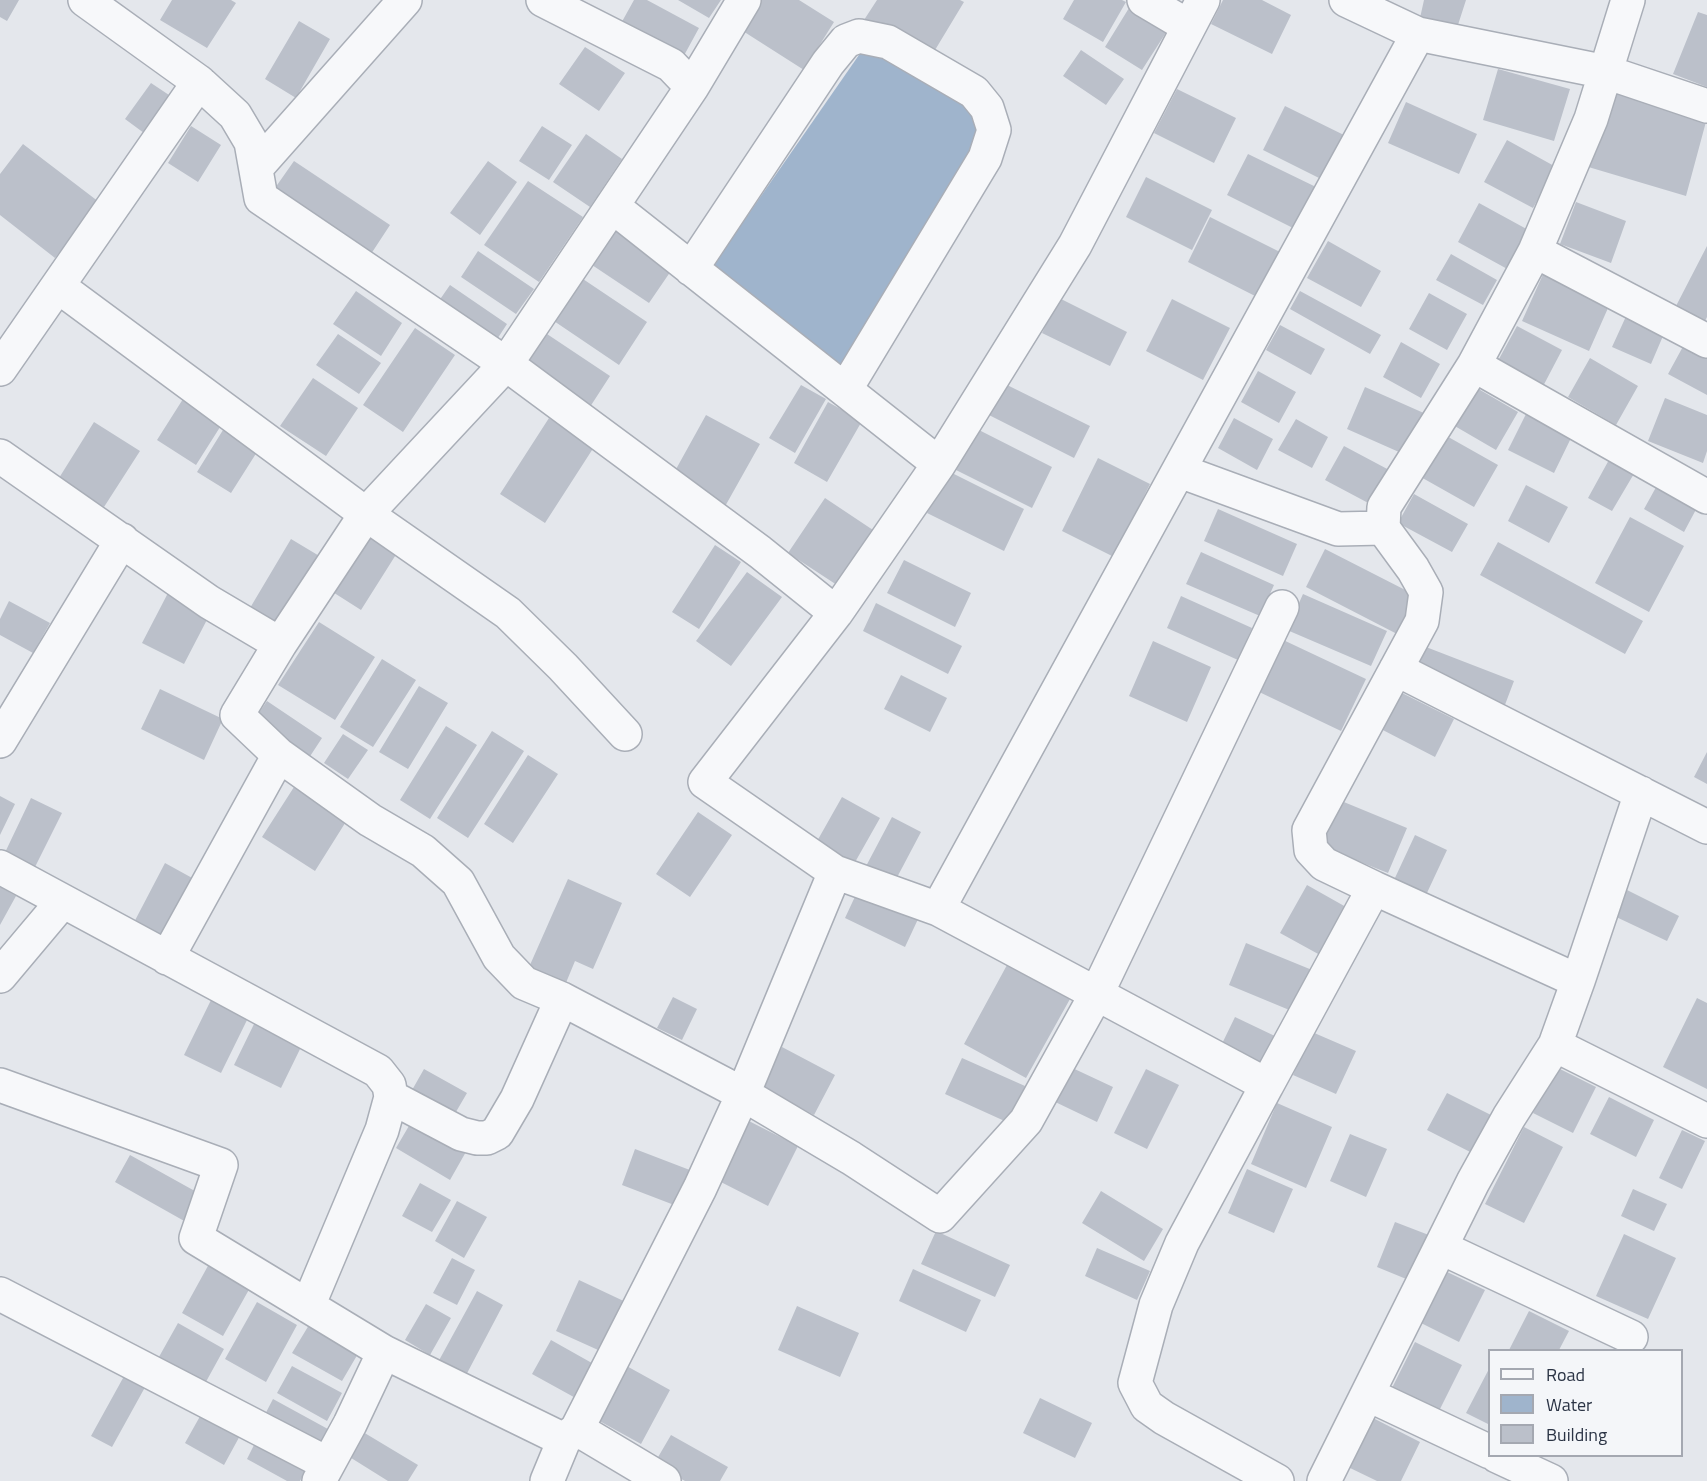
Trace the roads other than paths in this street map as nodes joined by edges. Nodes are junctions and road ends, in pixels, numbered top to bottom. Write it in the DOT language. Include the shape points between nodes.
graph roads {
  1 [pos="85,0"];
  2 [pos="405,0"];
  3 [pos="543,0"];
  4 [pos="744,0"];
  5 [pos="1144,0"];
  6 [pos="1346,0"];
  7 [pos="1628,0"];
  8 [pos="1196,13"];
  9 [pos="1418,33"];
  10 [pos="1606,72"];
  11 [pos="199,82"];
  12 [pos="692,87"];
  13 [pos="1707,106"];
  14 [pos="255,168"];
  15 [pos="612,206"];
  16 [pos="1535,251"];
  17 [pos="691,269"];
  18 [pos="58,287"];
  19 [pos="1707,341"];
  20 [pos="506,364"];
  21 [pos="1474,365"];
  22 [pos="0,369"];
  23 [pos="845,390"];
  24 [pos="0,456"];
  25 [pos="939,464"];
  26 [pos="1180,471"];
  27 [pos="1707,496"];
  28 [pos="366,514"];
  29 [pos="1383,528"];
  30 [pos="123,540"];
  31 [pos="1282,607"];
  32 [pos="836,613"];
  33 [pos="280,644"];
  34 [pos="1396,669"];
  35 [pos="626,734"];
  36 [pos="0,741"];
  37 [pos="279,755"];
  38 [pos="1641,793"];
  39 [pos="1707,827"];
  40 [pos="0,867"];
  41 [pos="835,872"];
  42 [pos="1374,888"];
  43 [pos="63,901"];
  44 [pos="938,909"];
  45 [pos="167,958"];
  46 [pos="0,976"];
  47 [pos="1578,981"];
  48 [pos="1097,993"];
  49 [pos="562,999"];
  50 [pos="1555,1045"];
  51 [pos="0,1085"];
  52 [pos="1267,1085"];
  53 [pos="743,1094"];
  54 [pos="391,1097"];
  55 [pos="1707,1121"];
  56 [pos="1442,1248"];
  57 [pos="0,1294"];
  58 [pos="308,1306"];
  59 [pos="1630,1337"];
  60 [pos="384,1352"];
  61 [pos="1369,1395"];
  62 [pos="571,1435"];
  63 [pos="1488,1451"];
  64 [pos="1501,1457"];
  65 [pos="324,1473"];
  66 [pos="547,1481"];
  67 [pos="664,1481"];
  68 [pos="1277,1481"];
  69 [pos="1324,1481"];
  70 [pos="1551,1481"];
  1 -- 11 [label="street"];
  2 -- 14 [label="street"];
  3 -- 12 [label="street" via="671,65"];
  4 -- 12 [label="street"];
  5 -- 8 [label="street"];
  6 -- 9 [label="street"];
  7 -- 10 [label="street"];
  8 -- 25 [label="street" via="1075,245"];
  9 -- 10 [label="street"];
  9 -- 26 [label="street"];
  10 -- 13 [label="street"];
  10 -- 16 [label="street" via="1591,119"];
  11 -- 14 [label="street" via="235,115 251,142"];
  11 -- 18 [label="street"];
  12 -- 15 [label="street"];
  14 -- 20 [label="street" via="261,198"];
  15 -- 17 [label="street"];
  15 -- 20 [label="street"];
  16 -- 19 [label="street"];
  16 -- 21 [label="street"];
  17 -- 23 [label="street"];
  17 -- 23 [label="street" via="846,41 859,36 888,42 974,92 987,108 994,130 986,158"];
  18 -- 22 [label="street"];
  18 -- 28 [label="street"];
  20 -- 28 [label="street"];
  20 -- 32 [label="street"];
  21 -- 27 [label="street"];
  21 -- 29 [label="street" via="1384,507"];
  23 -- 25 [label="street"];
  24 -- 30 [label="street"];
  25 -- 32 [label="street"];
  26 -- 29 [label="street" via="1338,529"];
  26 -- 44 [label="street"];
  28 -- 33 [label="street"];
  28 -- 35 [label="street" via="508,613"];
  29 -- 34 [label="street" via="1426,592 1422,621"];
  30 -- 33 [label="street" via="209,602"];
  30 -- 36 [label="street"];
  31 -- 48 [label="street"];
  32 -- 41 [label="street" via="705,782"];
  33 -- 37 [label="street" via="237,715"];
  34 -- 38 [label="street"];
  34 -- 42 [label="street" via="1309,830 1311,849 1324,864"];
  37 -- 45 [label="street"];
  37 -- 49 [label="street" via="370,820 423,851 458,882 499,957 524,983"];
  38 -- 39 [label="street"];
  38 -- 47 [label="street"];
  40 -- 43 [label="street"];
  41 -- 44 [label="street"];
  41 -- 53 [label="street"];
  42 -- 47 [label="street"];
  42 -- 52 [label="street"];
  43 -- 45 [label="street"];
  43 -- 46 [label="street"];
  44 -- 48 [label="street"];
  45 -- 54 [label="street" via="378,1071 389,1085"];
  47 -- 50 [label="street"];
  48 -- 52 [label="street"];
  48 -- 53 [label="street" via="1026,1121 940,1216"];
  49 -- 53 [label="street"];
  49 -- 54 [label="street" via="517,1099 496,1132 487,1138 461,1134"];
  50 -- 55 [label="street"];
  50 -- 56 [label="street" via="1509,1117"];
  51 -- 58 [label="street" via="221,1165 196,1239"];
  52 -- 68 [label="street" via="1182,1243 1156,1305 1135,1383 1147,1406 1164,1419"];
  53 -- 62 [label="street" via="700,1188"];
  54 -- 58 [label="street" via="382,1130"];
  56 -- 59 [label="street"];
  56 -- 61 [label="street"];
  57 -- 65 [label="street"];
  58 -- 60 [label="street"];
  60 -- 62 [label="street"];
  60 -- 65 [label="street"];
  61 -- 63 [label="street"];
  61 -- 69 [label="street"];
  62 -- 66 [label="street"];
  62 -- 67 [label="street"];
  64 -- 70 [label="street"];
}
